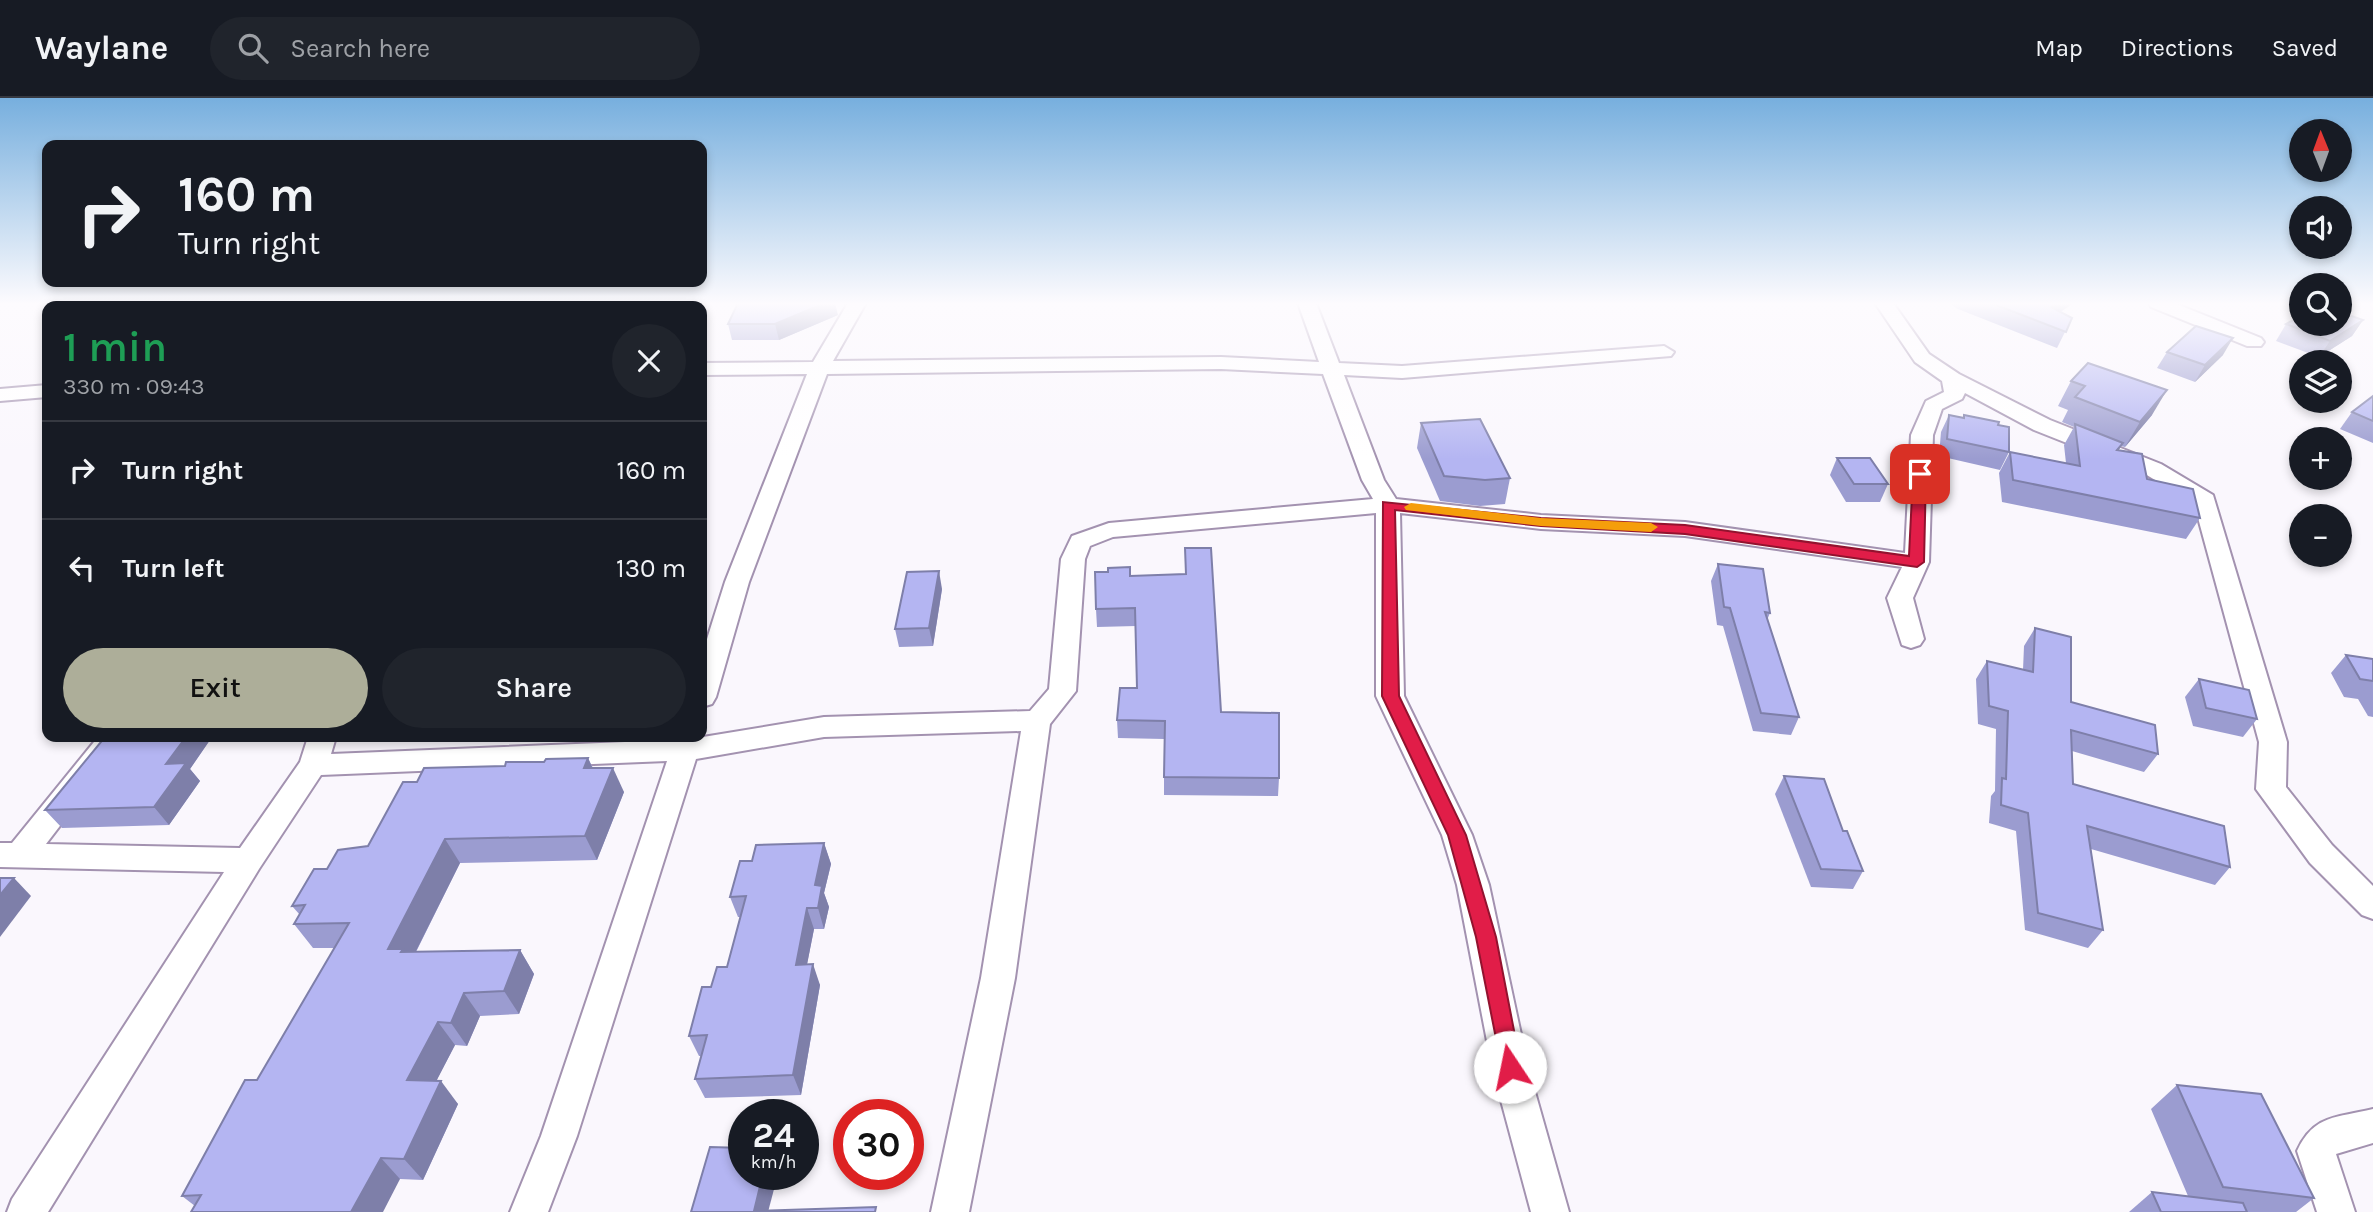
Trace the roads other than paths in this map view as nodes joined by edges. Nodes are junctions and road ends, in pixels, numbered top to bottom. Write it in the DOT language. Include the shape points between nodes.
graph roads {
  1 [pos="827,355"];
  2 [pos="1326,355"];
  3 [pos="1630,355"];
  4 [pos="1920,355"];
  5 [pos="820,367"];
  6 [pos="707,369"];
  7 [pos="1331,369"];
  8 [pos="1952,378"];
  9 [pos="42,391"];
  10 [pos="0,395"];
  11 [pos="1388,505"];
  12 [pos="1917,562"];
  13 [pos="1911,639"];
  14 [pos="707,681"];
  15 [pos="1037,721"];
  16 [pos="707,741"];
  17 [pos="110,742"];
  18 [pos="687,743"];
  19 [pos="317,751"];
  20 [pos="11,854"];
  21 [pos="248,860"];
  22 [pos="2373,906"];
  23 [pos="2373,1126"];
  24 [pos="26,1212"];
  25 [pos="529,1212"];
  26 [pos="950,1212"];
  27 [pos="1550,1212"];
  28 [pos="2336,1212"];
  1 -- 5 [label="street"];
  2 -- 7 [label="street"];
  3 -- 7 [label="street" via="1446,371"];
  4 -- 8 [label="street"];
  5 -- 6 [label="street"];
  5 -- 7 [label="street" via="1221,363"];
  5 -- 14 [label="street" via="742,569"];
  7 -- 11 [label="street" via="1373,480"];
  8 -- 12 [label="street" via="1955,395 1933,404 1923,435"];
  8 -- 22 [label="street" via="2042,425 2153,469 2205,500 2273,742 2271,789 2322,854"];
  9 -- 10 [label="street"];
  11 -- 12 [label="street" via="1541,522 1685,529"];
  11 -- 15 [label="street" via="1109,530 1080,541 1073,559 1062,691"];
  11 -- 27 [label="street" via="1390,696 1457,835 1473,885 1510,1067"];
  12 -- 13 [label="street" via="1900,598"];
  15 -- 16 [label="street" via="824,727"];
  15 -- 26 [label="street" via="998,978"];
  17 -- 20 [label="street"];
  18 -- 19 [label="street"];
  18 -- 25 [label="street" via="559,1136"];
  19 -- 21 [label="street"];
  20 -- 21 [label="street"];
  21 -- 24 [label="street"];
  23 -- 28 [label="street" via="2325,1138 2316,1151"];
}
